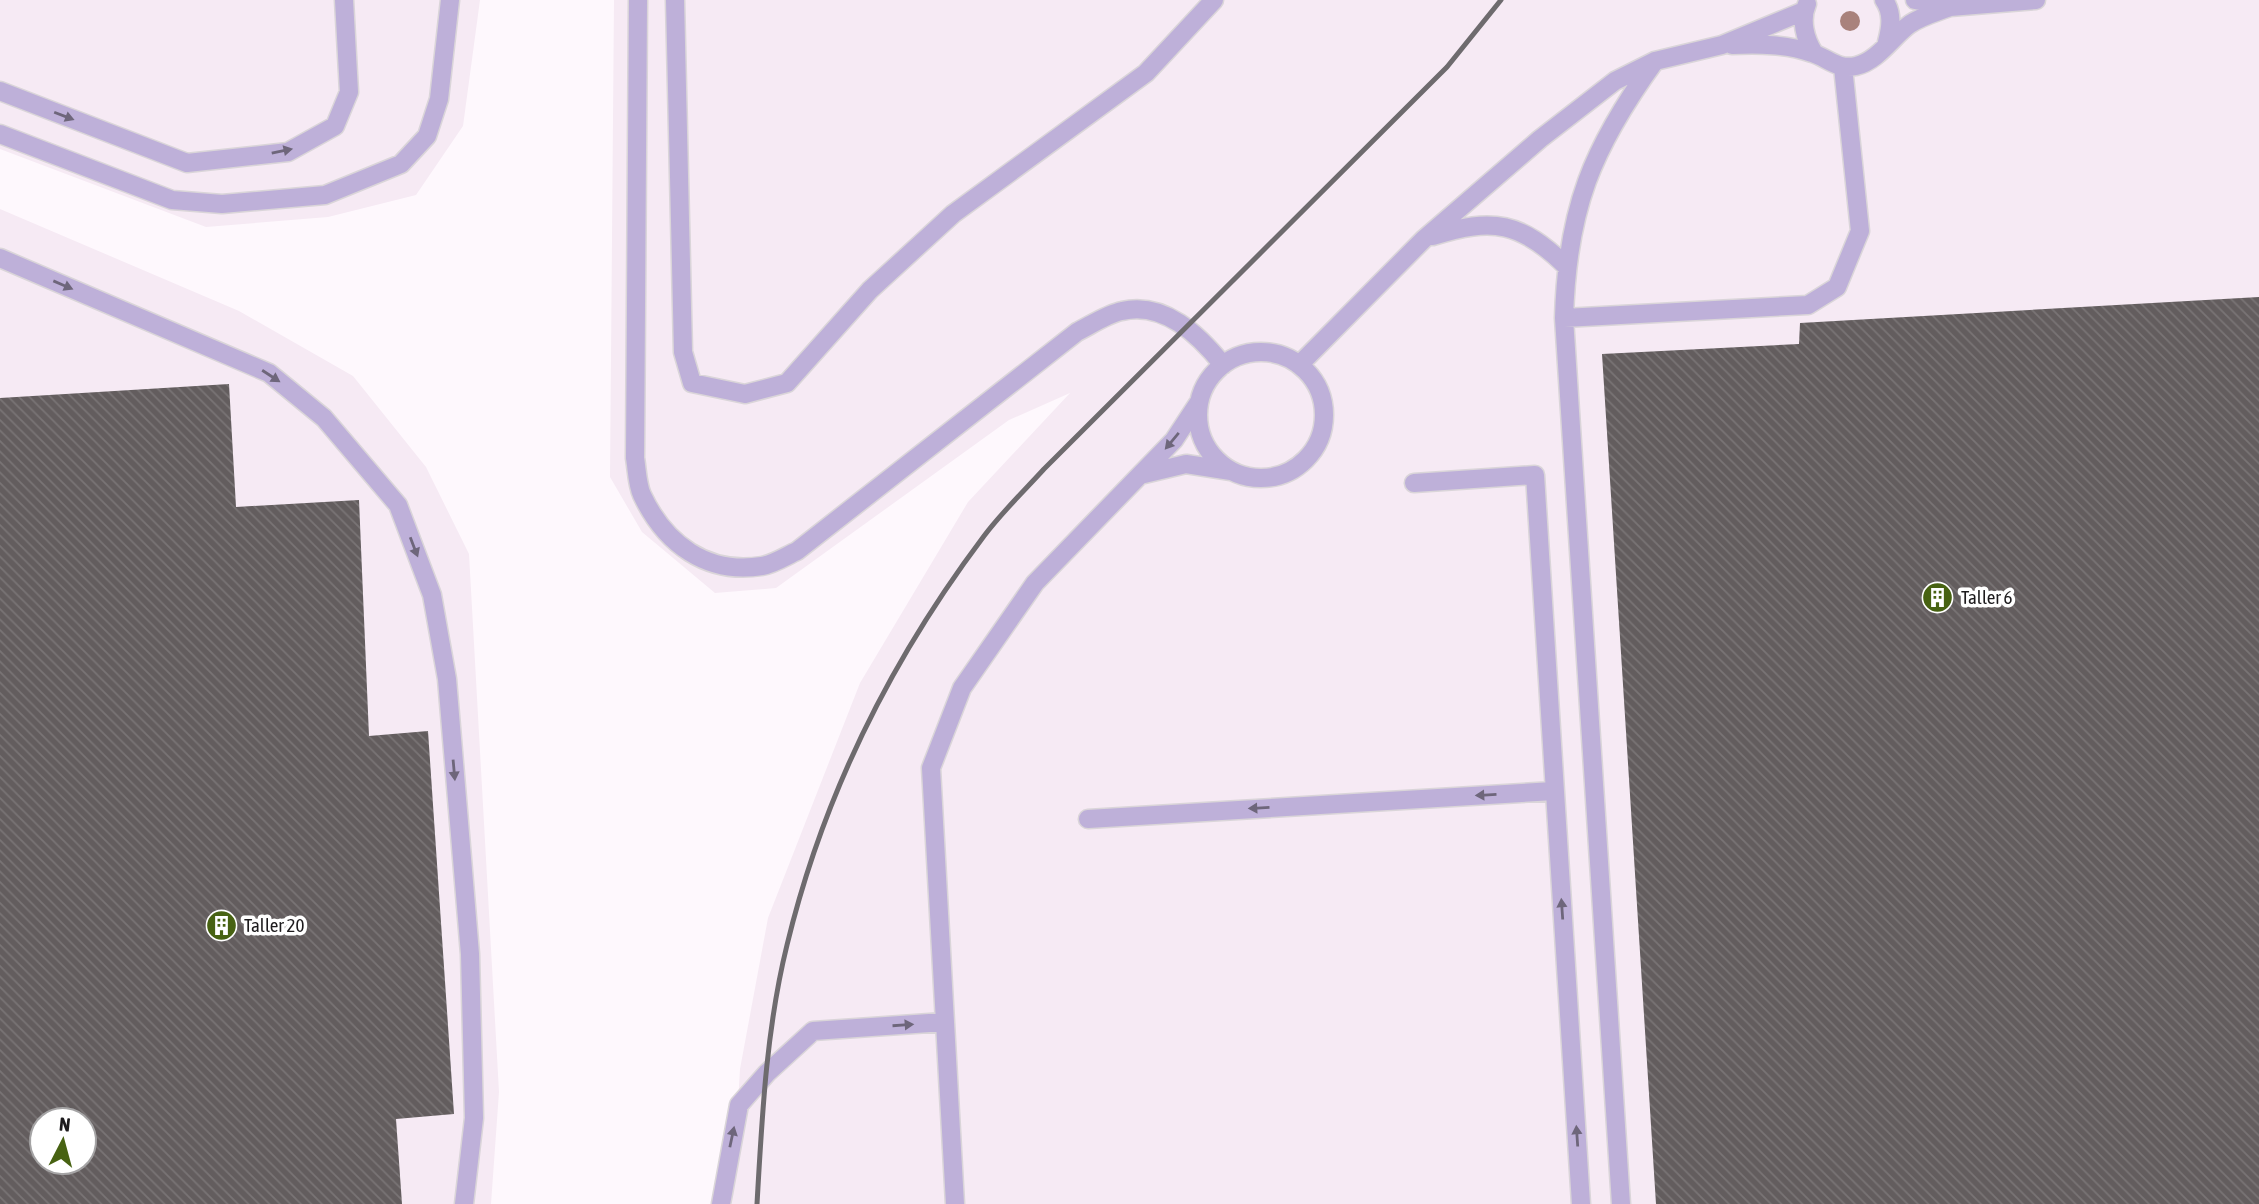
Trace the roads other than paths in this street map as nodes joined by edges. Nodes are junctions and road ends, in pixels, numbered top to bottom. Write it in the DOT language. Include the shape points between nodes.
graph roads {
  1 [pos="344,0"];
  2 [pos="450,0"];
  3 [pos="638,0"];
  4 [pos="675,0"];
  5 [pos="1214,0"];
  6 [pos="1884,0"];
  7 [pos="1915,0"];
  8 [pos="2036,0"];
  9 [pos="1807,5"];
  10 [pos="1950,7"];
  11 [pos="1887,42"];
  12 [pos="1722,45"];
  13 [pos="1814,53"];
  14 [pos="1655,61"];
  15 [pos="1843,67"];
  16 [pos="0,91"];
  17 [pos="0,134"];
  18 [pos="1424,239"];
  19 [pos="0,258"];
  20 [pos="1566,266"];
  21 [pos="1564,318"];
  22 [pos="1223,365"];
  23 [pos="1299,365"];
  24 [pos="1199,402"];
  25 [pos="1231,471"];
  26 [pos="1140,475"];
  27 [pos="1414,482"];
  28 [pos="1554,791"];
  29 [pos="1088,819"];
  30 [pos="944,1022"];
  31 [pos="464,1204"];
  32 [pos="721,1204"];
  33 [pos="955,1204"];
  34 [pos="1581,1204"];
  35 [pos="1621,1204"];
  16 -- 1 [label="lane, one-way" via="187,163 288,152 335,126 349,92"];
  2 -- 17 [label="lane" via="439,99 427,135 401,164 325,195 222,204 172,200"];
  3 -- 22 [label="lane" via="635,458 641,493 662,527 699,559 715,566 763,566 797,551 1077,332 1121,310 1151,310 1186,326"];
  4 -- 5 [label="lane" via="683,352 692,383 746,394 787,383 870,290 953,214 1146,74"];
  6 -- 11 [label="lane" via="1891,24"];
  7 -- 10 [label="lane"];
  8 -- 10 [label="lane"];
  9 -- 12 [label="lane"];
  9 -- 13 [label="lane" via="1808,44"];
  10 -- 11 [label="lane" via="1914,21"];
  11 -- 15 [label="lane" via="1878,55"];
  12 -- 13 [label="lane" via="1774,44"];
  12 -- 14 [label="lane"];
  13 -- 15 [label="lane"];
  14 -- 18 [label="lane" via="1583,104"];
  14 -- 20 [label="lane" via="1600,145 1575,214"];
  15 -- 21 [label="lane" via="1860,231 1837,287 1808,304"];
  18 -- 20 [label="lane" via="1452,230 1502,226 1524,232"];
  18 -- 23 [label="lane"];
  19 -- 31 [label="lane, one-way" via="269,373 324,418 398,505 432,595 447,679 470,954 474,1118"];
  20 -- 21 [label="lane"];
  21 -- 35 [label="lane"];
  22 -- 23 [label="lane" via="1241,355 1261,352 1281,355"];
  22 -- 24 [label="lane"];
  23 -- 25 [label="lane" via="1314,380 1322,399 1320,440 1292,470 1272,478 1251,478"];
  24 -- 25 [label="lane" via="1199,429 1211,454"];
  24 -- 26 [label="lane, one-way" via="1174,440"];
  25 -- 26 [label="lane" via="1186,464"];
  26 -- 30 [label="lane" via="1035,583 962,688 942,732 931,768"];
  27 -- 28 [label="lane" via="1535,475"];
  28 -- 29 [label="lane, one-way"];
  34 -- 28 [label="lane, one-way"];
  32 -- 30 [label="lane, one-way" via="739,1105 813,1031"];
  30 -- 33 [label="lane"];
}
